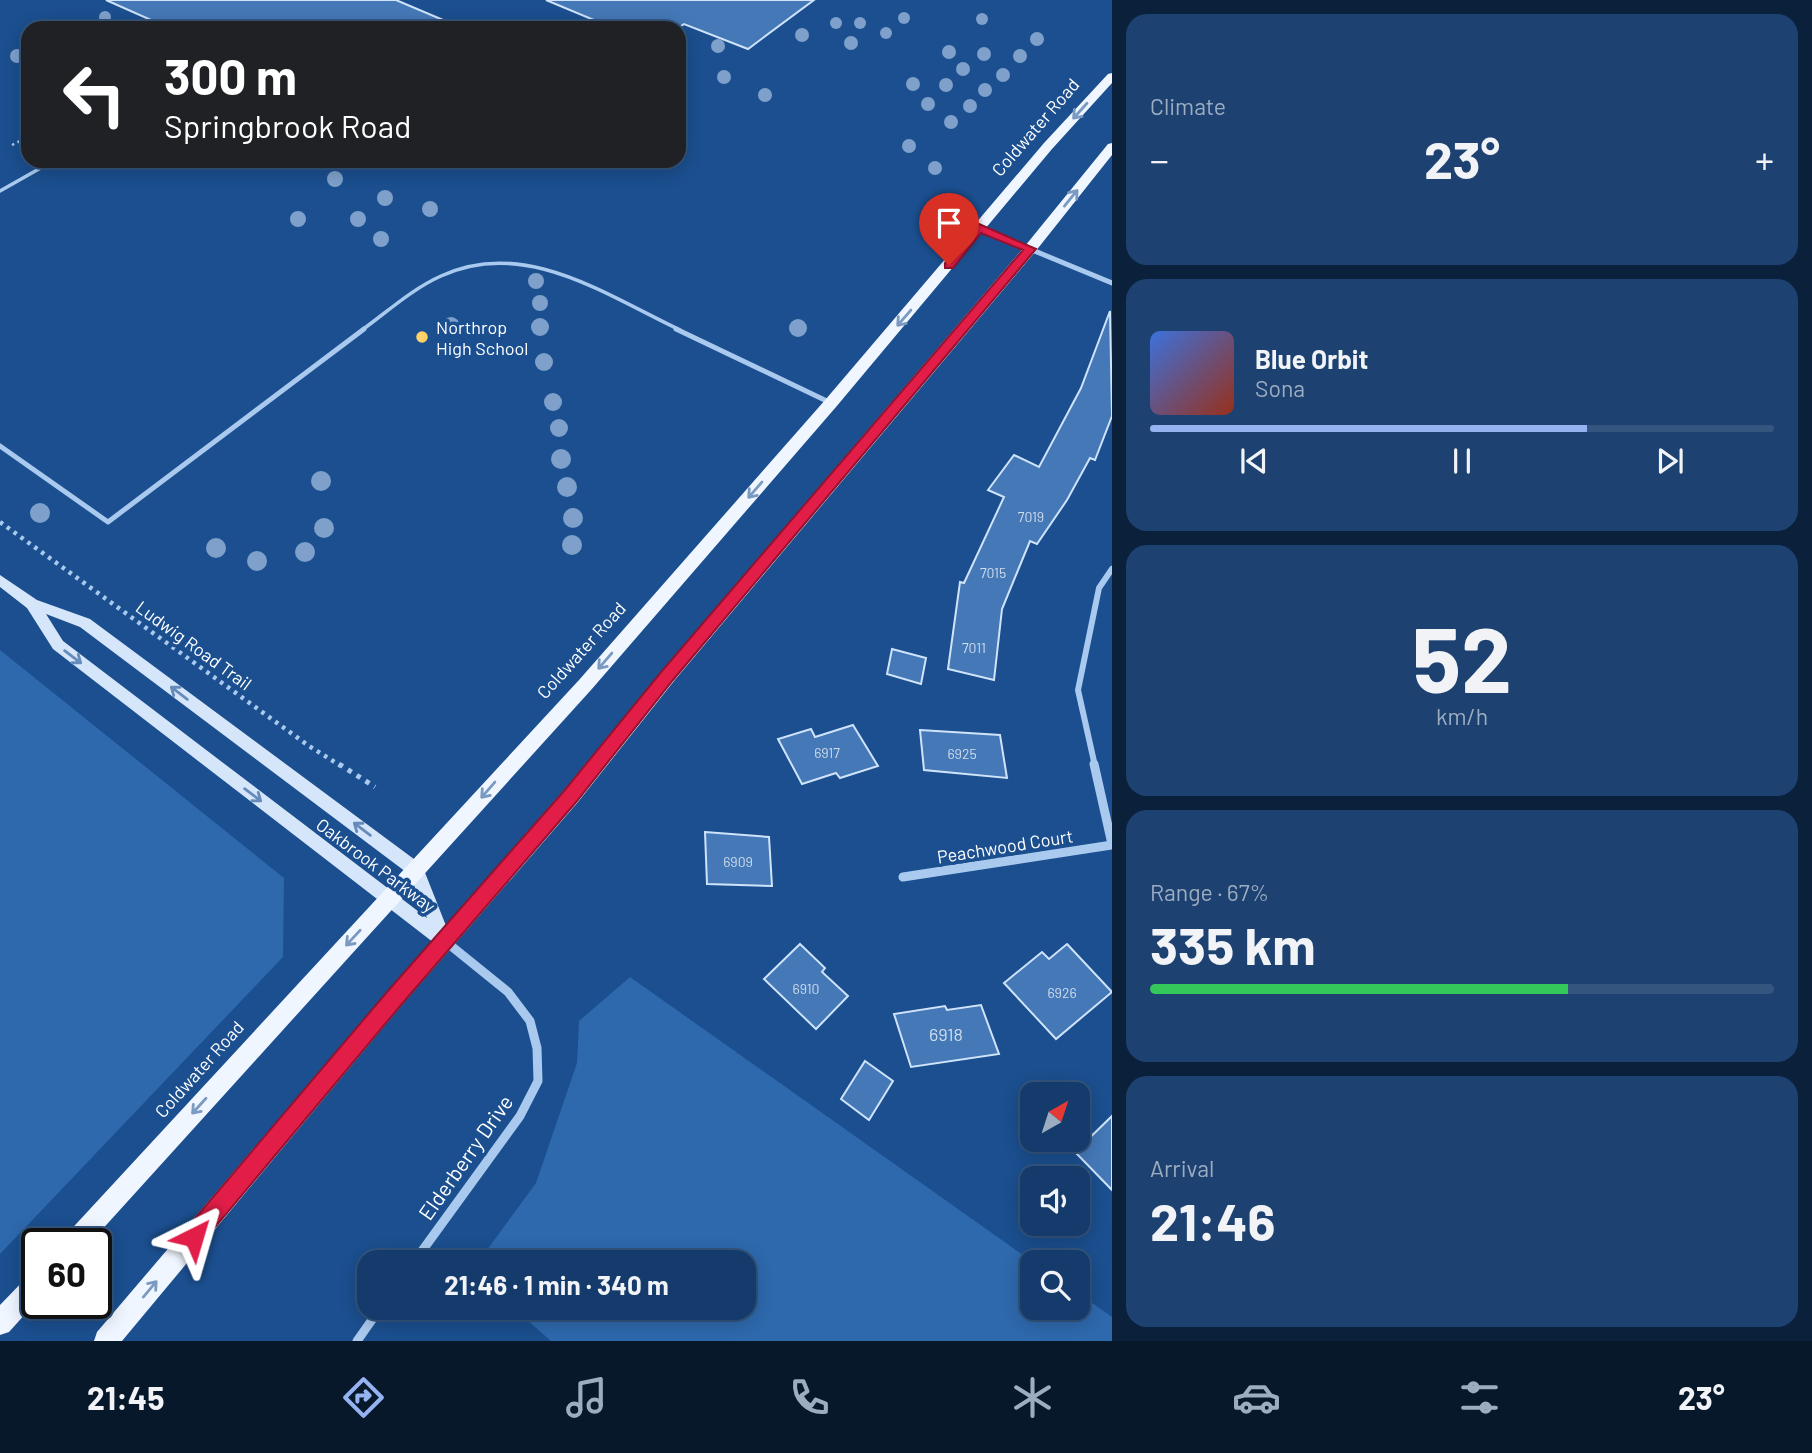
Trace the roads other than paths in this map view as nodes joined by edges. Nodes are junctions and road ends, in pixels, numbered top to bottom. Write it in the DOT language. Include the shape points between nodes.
graph roads {
  1 [pos="1112,76"];
  2 [pos="1112,147"];
  3 [pos="41,168"];
  4 [pos="0,191"];
  5 [pos="979,228"];
  6 [pos="1030,249"];
  7 [pos="1112,283"];
  8 [pos="402,300"];
  9 [pos="831,403"];
  10 [pos="0,446"];
  11 [pos="1112,569"];
  12 [pos="0,580"];
  13 [pos="32,604"];
  14 [pos="1112,845"];
  15 [pos="416,870"];
  16 [pos="903,877"];
  17 [pos="388,900"];
  18 [pos="444,941"];
  19 [pos="88,1228"];
  20 [pos="423,1250"];
  21 [pos="21,1300"];
  22 [pos="372,1320"];
  23 [pos="0,1323"];
  24 [pos="106,1341"];
  25 [pos="357,1341"];
  1 -- 5 [label="main road, Coldwater Road, one-way"];
  6 -- 2 [label="main road, one-way"];
  3 -- 4 [label="lane"];
  5 -- 6 [label="street"];
  5 -- 9 [label="main road, Coldwater Road, one-way"];
  6 -- 7 [label="street"];
  6 -- 18 [label="main road"];
  8 -- 9 [label="lane" via="440,276 477,262 533,264"];
  8 -- 10 [label="lane" via="108,522"];
  9 -- 15 [label="main road, Coldwater Road, one-way"];
  11 -- 14 [label="street" via="1099,589 1078,690"];
  12 -- 13 [label="main road, Oakbrook Parkway"];
  15 -- 13 [label="main road, Oakbrook Parkway, one-way" via="85,623"];
  13 -- 17 [label="main road, Oakbrook Parkway, one-way" via="58,645"];
  14 -- 16 [label="street, Peachwood Court"];
  15 -- 17 [label="main road, Coldwater Road"];
  15 -- 18 [label="main road, Oakbrook Parkway"];
  17 -- 18 [label="main road, Oakbrook Parkway"];
  17 -- 19 [label="main road, Coldwater Road, one-way"];
  18 -- 20 [label="street, Elderberry Drive" via="490,975 530,1021 538,1081 520,1116"];
  24 -- 18 [label="main road, one-way"];
  21 -- 23 [label="main road"];
  22 -- 25 [label="street"];
}
